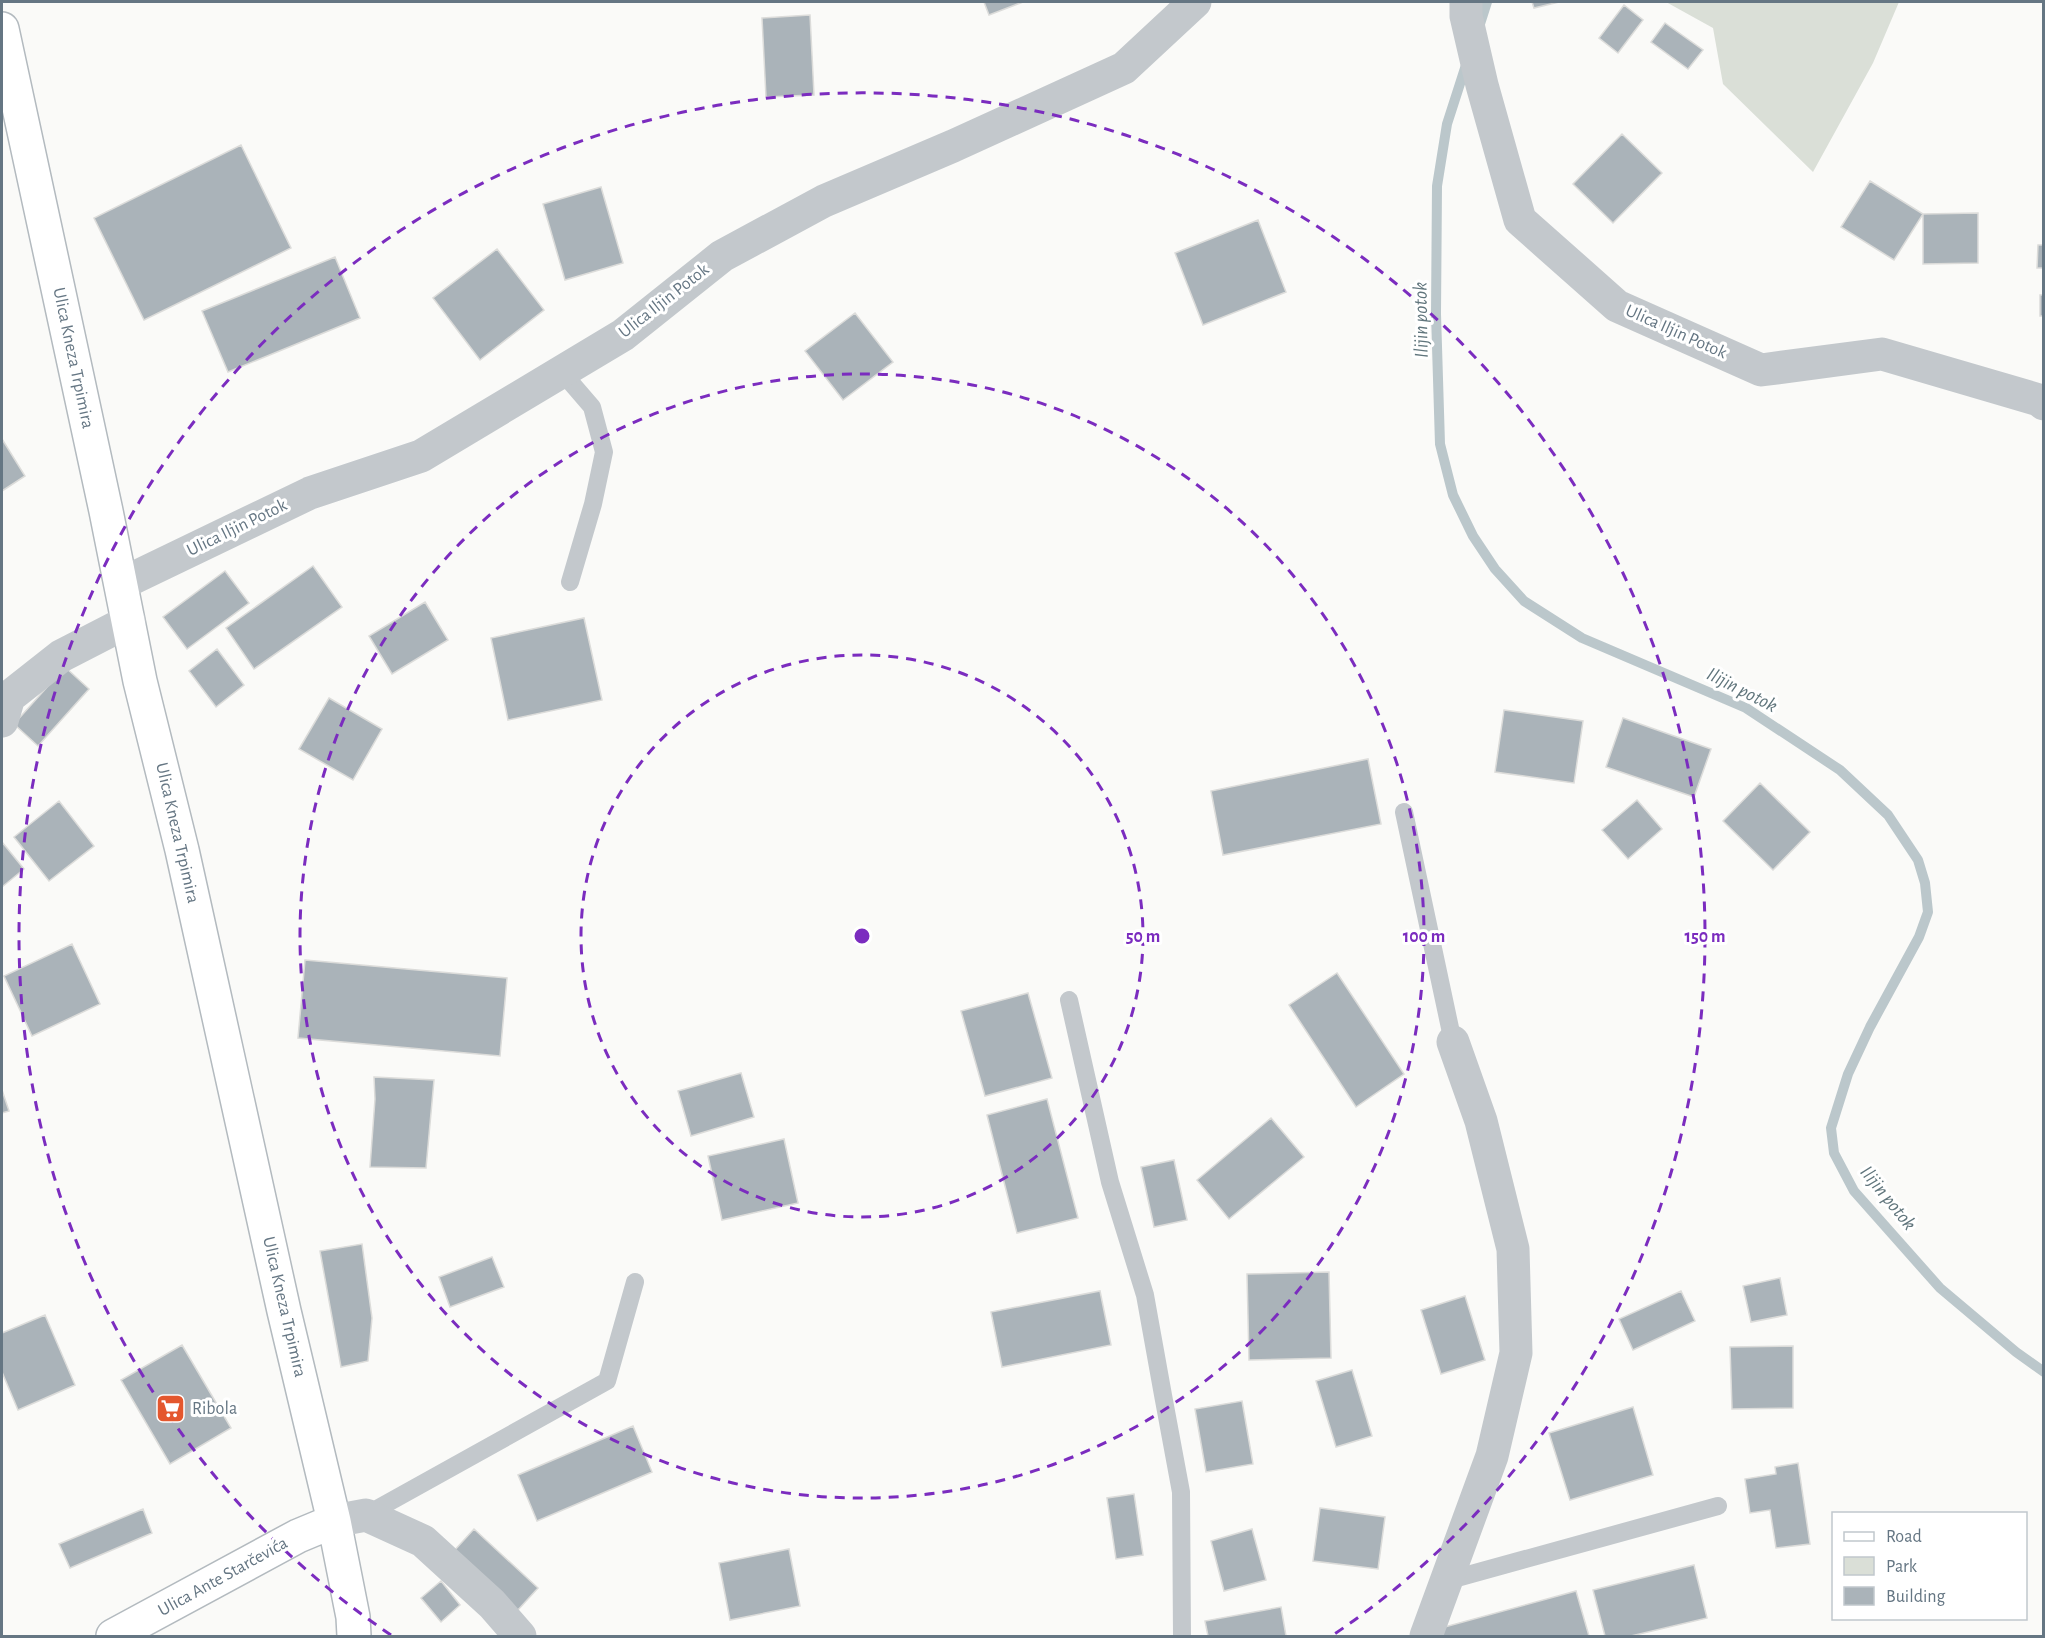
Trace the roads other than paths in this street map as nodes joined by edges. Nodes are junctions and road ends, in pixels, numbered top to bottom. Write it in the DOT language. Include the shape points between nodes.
graph roads {
  1 [pos="1195,2"];
  2 [pos="1466,9"];
  3 [pos="2,29"];
  4 [pos="561,371"];
  5 [pos="2043,404"];
  6 [pos="570,582"];
  7 [pos="121,584"];
  8 [pos="129,621"];
  9 [pos="2,721"];
  10 [pos="1404,812"];
  11 [pos="1068,1000"];
  12 [pos="1453,1042"];
  13 [pos="635,1282"];
  14 [pos="1718,1506"];
  15 [pos="366,1515"];
  16 [pos="334,1521"];
  17 [pos="1446,1581"];
  18 [pos="113,1636"];
  19 [pos="354,1636"];
  20 [pos="520,1636"];
  21 [pos="1182,1636"];
  22 [pos="1426,1636"];
  1 -- 4 [label="street, Ulica Iljin Potok" via="1124,68 824,201 722,256 623,335"];
  2 -- 5 [label="street, Ulica Iljin Potok" via="1482,85 1520,219 1617,306 1761,370 1882,354"];
  3 -- 7 [label="main road, Ulica Kneza Trpimira"];
  4 -- 6 [label="lane" via="592,407 604,452"];
  4 -- 7 [label="street, Ulica Iljin Potok" via="421,456 310,493"];
  7 -- 8 [label="main road, Ulica Kneza Trpimira"];
  8 -- 9 [label="street" via="43,669 9,697"];
  8 -- 16 [label="main road, Ulica Kneza Trpimira"];
  10 -- 12 [label="lane"];
  11 -- 21 [label="lane" via="1110,1182 1145,1295 1169,1427 1180,1492"];
  12 -- 17 [label="street" via="1481,1121 1513,1249 1516,1353 1492,1456"];
  13 -- 15 [label="lane" via="607,1381"];
  14 -- 17 [label="lane"];
  15 -- 16 [label="street"];
  15 -- 20 [label="street" via="423,1541"];
  16 -- 18 [label="main road, Ulica Ante Starčevića" via="298,1536"];
  16 -- 19 [label="main road, Ulica Kneza Trpimira"];
  17 -- 22 [label="street"];
}
